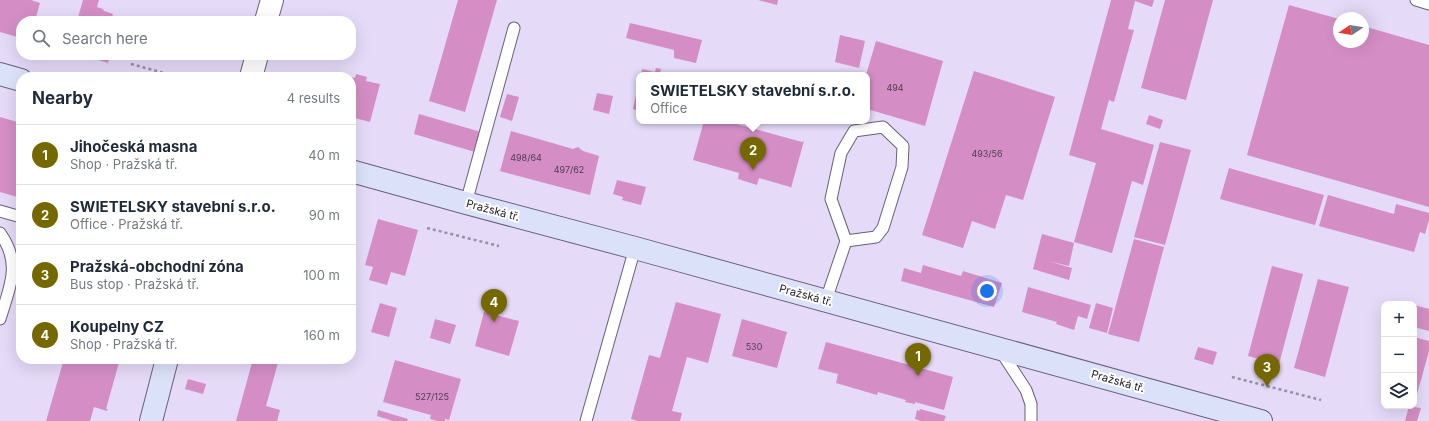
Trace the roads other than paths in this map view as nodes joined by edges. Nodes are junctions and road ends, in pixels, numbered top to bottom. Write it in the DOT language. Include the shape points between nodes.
graph roads {
  1 [pos="272,0"];
  2 [pos="1416,0"];
  3 [pos="1429,4"];
  4 [pos="267,16"];
  5 [pos="514,28"];
  6 [pos="256,60"];
  7 [pos="252,72"];
  8 [pos="0,74"];
  9 [pos="16,79"];
  10 [pos="356,172"];
  11 [pos="466,203"];
  12 [pos="0,211"];
  13 [pos="16,216"];
  14 [pos="0,233"];
  15 [pos="846,241"];
  16 [pos="635,248"];
  17 [pos="826,300"];
  18 [pos="0,319"];
  19 [pos="998,348"];
  20 [pos="166,364"];
  21 [pos="151,421"];
  22 [pos="586,421"];
  23 [pos="1030,421"];
  24 [pos="1261,421"];
  1 -- 4 [label="street"];
  2 -- 3 [label="lane"];
  5 -- 11 [label="lane"];
  6 -- 7 [label="street"];
  8 -- 9 [label="main road"];
  10 -- 11 [label="main road, Pražská tř."];
  11 -- 16 [label="main road, Pražská tř."];
  12 -- 13 [label="lane"];
  14 -- 18 [label="lane" via="12,257 13,279"];
  15 -- 15 [label="lane" via="876,237 883,228 902,167 904,146 882,127 854,131 841,153 831,199"];
  15 -- 17 [label="lane"];
  16 -- 17 [label="main road, Pražská tř."];
  16 -- 22 [label="lane"];
  17 -- 19 [label="main road, Pražská tř."];
  19 -- 23 [label="lane" via="1026,390 1031,404"];
  19 -- 24 [label="main road, Pražská tř."];
  20 -- 21 [label="main road"];
}
